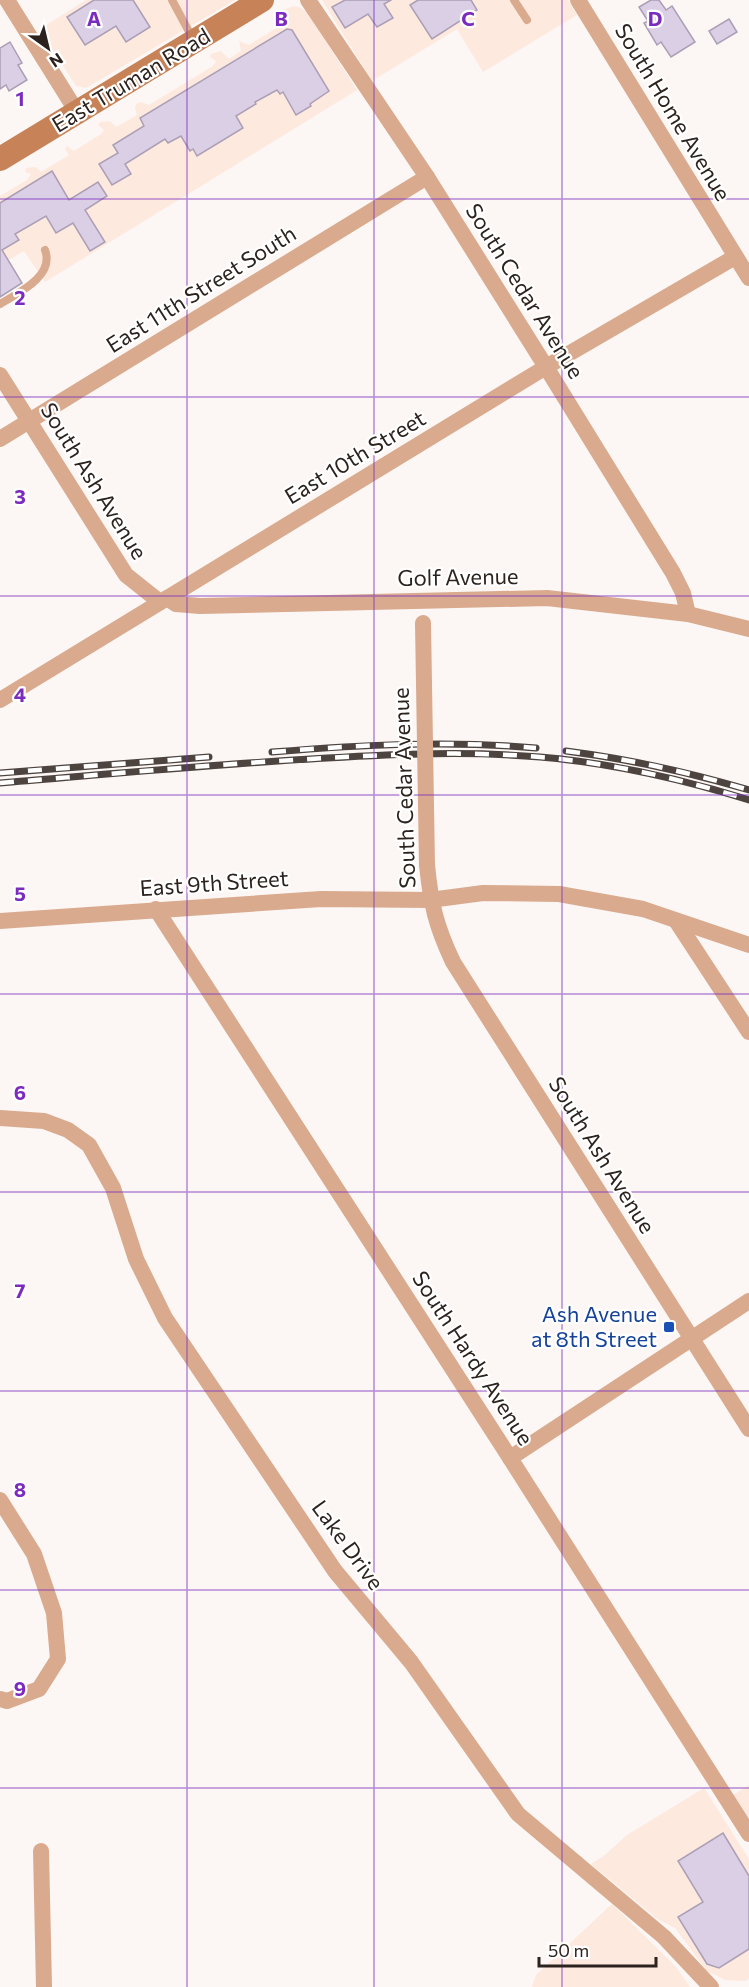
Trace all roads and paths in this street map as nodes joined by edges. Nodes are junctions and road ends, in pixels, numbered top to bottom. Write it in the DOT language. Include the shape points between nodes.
graph roads {
  1 [pos="7,0"];
  2 [pos="172,0"];
  3 [pos="262,0"];
  4 [pos="308,0"];
  5 [pos="513,0"];
  6 [pos="579,0"];
  7 [pos="527,20"];
  8 [pos="194,41"];
  9 [pos="77,112"];
  10 [pos="0,159"];
  11 [pos="427,177"];
  12 [pos="45,250"];
  13 [pos="735,257"];
  14 [pos="749,278"];
  15 [pos="0,304"];
  16 [pos="546,367"];
  17 [pos="0,375"];
  18 [pos="29,421"];
  19 [pos="0,439"];
  20 [pos="163,600"];
  21 [pos="421,600"];
  22 [pos="688,614"];
  23 [pos="749,629"];
  24 [pos="0,700"];
  25 [pos="430,900"];
  26 [pos="156,909"];
  27 [pos="0,921"];
  28 [pos="677,922"];
  29 [pos="749,945"];
  30 [pos="749,1032"];
  31 [pos="0,1118"];
  32 [pos="749,1301"];
  33 [pos="692,1339"];
  34 [pos="749,1429"];
  35 [pos="510,1458"];
  36 [pos="0,1500"];
  37 [pos="0,1699"];
  38 [pos="746,1825"];
  39 [pos="41,1851"];
  40 [pos="44,1987"];
  41 [pos="711,1987"];
  1 -- 9 [label="street"];
  2 -- 8 [label="lane"];
  3 -- 8 [label="main road, East Truman Road"];
  4 -- 11 [label="street, South Cedar Avenue"];
  5 -- 7 [label="lane"];
  6 -- 13 [label="street, South Home Avenue"];
  8 -- 9 [label="main road, East Truman Road"];
  9 -- 10 [label="main road, East Truman Road"];
  11 -- 16 [label="street, South Cedar Avenue"];
  11 -- 18 [label="street, East 11th Street South"];
  12 -- 15 [label="lane" via="47,262 38,278"];
  13 -- 14 [label="street, South Home Avenue"];
  13 -- 16 [label="street, East 10th Street"];
  16 -- 20 [label="street, East 10th Street"];
  16 -- 22 [label="street, South Cedar Avenue" via="673,573"];
  17 -- 18 [label="street, South Ash Avenue"];
  18 -- 19 [label="street, East 11th Street South"];
  18 -- 20 [label="street, South Ash Avenue" via="126,575"];
  20 -- 21 [label="street, Golf Avenue" via="200,606"];
  20 -- 24 [label="street, East 10th Street"];
  21 -- 22 [label="street, Golf Avenue" via="547,598"];
  21 -- 25 [label="street, South Cedar Avenue, bridge"];
  22 -- 23 [label="street, Golf Avenue"];
  25 -- 26 [label="street, East 9th Street" via="321,899"];
  25 -- 28 [label="street, South Cedar Avenue" via="483,892 559,894 643,909"];
  25 -- 33 [label="street, South Ash Avenue" via="453,962"];
  26 -- 27 [label="street, East 9th Street"];
  26 -- 35 [label="street, South Hardy Avenue"];
  28 -- 29 [label="street, South Cedar Avenue"];
  28 -- 30 [label="street"];
  31 -- 41 [label="street, Lake Drive" via="44,1121 68,1130 89,1145 113,1188 136,1259 165,1318 335,1571 411,1662 518,1815 664,1937"];
  32 -- 33 [label="street"];
  33 -- 34 [label="street, South Ash Avenue"];
  33 -- 35 [label="street"];
  35 -- 38 [label="street, South Hardy Avenue"];
  36 -- 37 [label="street" via="34,1554 54,1613 58,1659 39,1689 7,1701"];
  39 -- 40 [label="street"];
}
